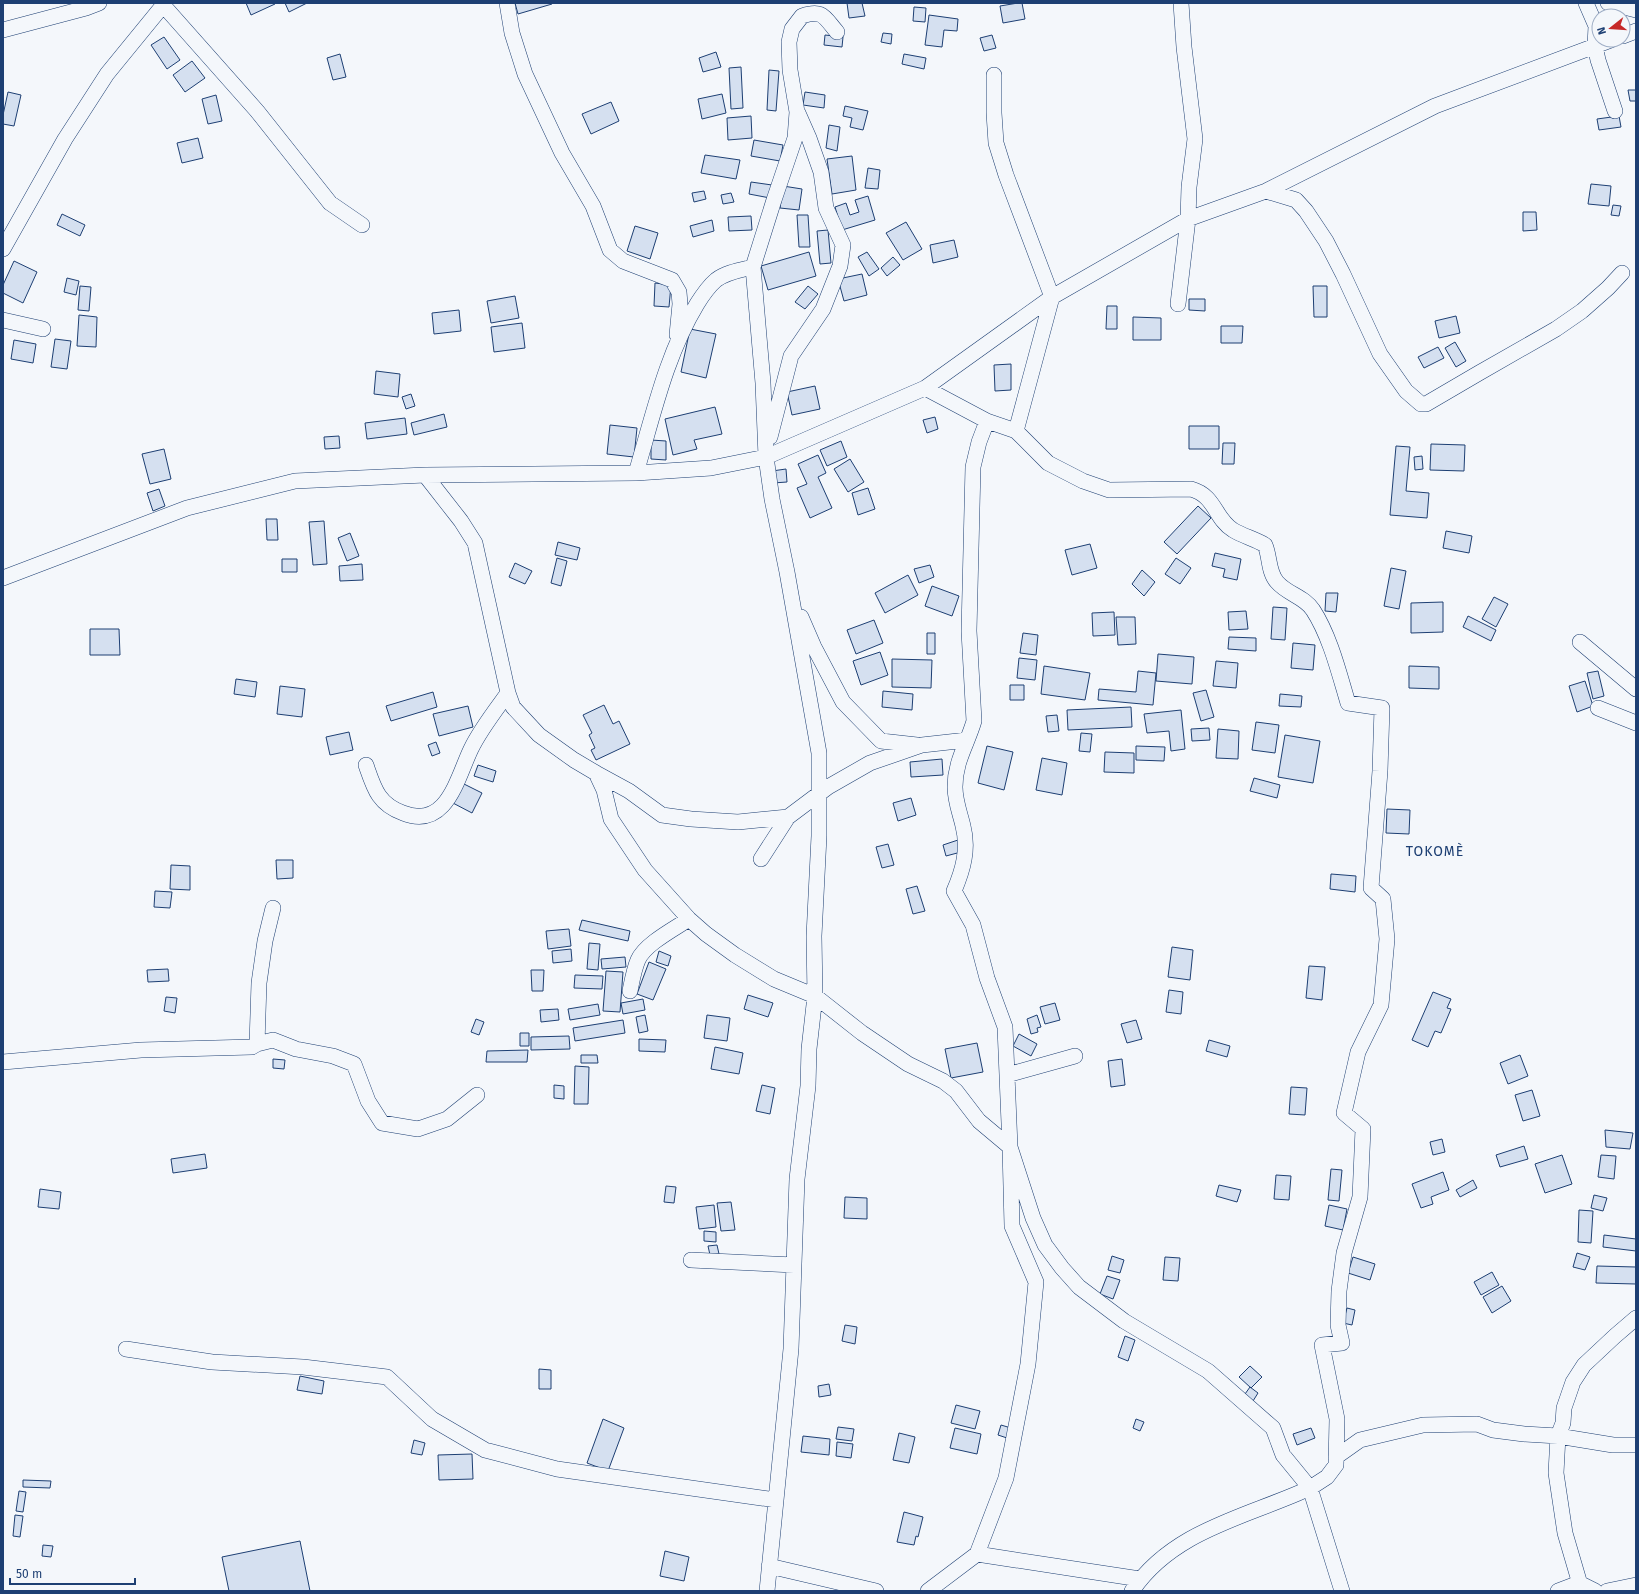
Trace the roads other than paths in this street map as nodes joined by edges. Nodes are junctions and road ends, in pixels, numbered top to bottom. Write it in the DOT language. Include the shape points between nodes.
graph roads {
  1 [pos="99,3"];
  2 [pos="507,3"];
  3 [pos="1181,3"];
  4 [pos="1586,3"];
  5 [pos="1608,3"];
  6 [pos="164,4"];
  7 [pos="1636,10"];
  8 [pos="1591,14"];
  9 [pos="3,30"];
  10 [pos="837,32"];
  11 [pos="1591,48"];
  12 [pos="1595,48"];
  13 [pos="994,76"];
  14 [pos="1615,111"];
  15 [pos="797,112"];
  16 [pos="1288,180"];
  17 [pos="1266,191"];
  18 [pos="1296,200"];
  19 [pos="1188,219"];
  20 [pos="362,225"];
  21 [pos="3,249"];
  22 [pos="753,266"];
  23 [pos="1622,273"];
  24 [pos="1052,297"];
  25 [pos="1178,304"];
  26 [pos="3,320"];
  27 [pos="43,329"];
  28 [pos="676,346"];
  29 [pos="925,388"];
  30 [pos="987,421"];
  31 [pos="1016,431"];
  32 [pos="766,457"];
  33 [pos="636,473"];
  34 [pos="425,475"];
  35 [pos="3,578"];
  36 [pos="791,595"];
  37 [pos="1580,642"];
  38 [pos="1636,689"];
  39 [pos="508,694"];
  40 [pos="1598,708"];
  41 [pos="1636,723"];
  42 [pos="967,740"];
  43 [pos="922,745"];
  44 [pos="366,765"];
  45 [pos="596,773"];
  46 [pos="819,794"];
  47 [pos="788,817"];
  48 [pos="761,859"];
  49 [pos="273,908"];
  50 [pos="689,919"];
  51 [pos="630,991"];
  52 [pos="815,996"];
  53 [pos="257,1044"];
  54 [pos="1075,1056"];
  55 [pos="3,1062"];
  56 [pos="1007,1075"];
  57 [pos="477,1095"];
  58 [pos="1010,1146"];
  59 [pos="691,1260"];
  60 [pos="794,1265"];
  61 [pos="1636,1318"];
  62 [pos="126,1349"];
  63 [pos="1558,1436"];
  64 [pos="1636,1445"];
  65 [pos="1336,1457"];
  66 [pos="1310,1488"];
  67 [pos="776,1500"];
  68 [pos="977,1554"];
  69 [pos="769,1566"];
  70 [pos="1136,1585"];
  71 [pos="1636,1585"];
  72 [pos="1581,1587"];
  73 [pos="767,1591"];
  74 [pos="876,1591"];
  75 [pos="928,1591"];
  76 [pos="1342,1591"];
  77 [pos="1558,1591"];
  78 [pos="1595,1591"];
  79 [pos="1607,1591"];
  1 -- 9 [label="street"];
  2 -- 28 [label="street" via="512,33 525,74 562,152 593,206 610,250 623,261 672,280 679,292"];
  3 -- 19 [label="street" via="1195,139"];
  4 -- 8 [label="street"];
  5 -- 7 [label="street"];
  6 -- 20 [label="street" via="257,111 330,203"];
  6 -- 21 [label="street" via="107,74 65,139"];
  10 -- 15 [label="street" via="818,13 802,16 792,29 789,42 790,70"];
  11 -- 16 [label="street" via="1435,106"];
  12 -- 14 [label="street"];
  13 -- 24 [label="street" via="996,143"];
  15 -- 22 [label="street" via="795,138"];
  15 -- 32 [label="street" via="821,172 826,208 843,245 840,266 823,309 791,356"];
  16 -- 17 [label="street"];
  16 -- 18 [label="street"];
  17 -- 18 [label="street"];
  17 -- 19 [label="street"];
  18 -- 23 [label="street" via="1326,241 1380,354 1406,390 1421,404 1426,404 1556,329 1582,311"];
  19 -- 24 [label="street"];
  19 -- 25 [label="street"];
  22 -- 28 [label="street" via="731,272 716,280 686,322"];
  22 -- 32 [label="street"];
  24 -- 29 [label="street"];
  24 -- 31 [label="street"];
  26 -- 27 [label="street"];
  28 -- 33 [label="street"];
  29 -- 30 [label="street"];
  29 -- 32 [label="street"];
  30 -- 31 [label="street"];
  30 -- 42 [label="street" via="972,467 968,631 974,721"];
  31 -- 65 [label="street" via="1048,463 1083,481 1109,490 1191,489 1201,492 1229,527 1264,545 1275,581 1312,608 1333,654 1348,703 1382,708 1371,888 1383,899 1387,939 1381,1004 1358,1052 1344,1113 1363,1130 1360,1197 1344,1253 1339,1291 1338,1325 1342,1343 1322,1345 1337,1419"];
  32 -- 33 [label="street" via="711,468"];
  32 -- 36 [label="street"];
  33 -- 34 [label="street"];
  34 -- 35 [label="street" via="295,481 187,508"];
  34 -- 39 [label="street" via="475,543"];
  36 -- 43 [label="street" via="814,647 843,702 881,742"];
  36 -- 46 [label="street" via="819,753"];
  37 -- 38 [label="street"];
  39 -- 44 [label="street" via="471,749 456,784 437,812 421,816 394,810 381,800"];
  39 -- 45 [label="street" via="512,707 539,735"];
  40 -- 41 [label="street"];
  42 -- 43 [label="street"];
  42 -- 56 [label="street" via="960,753 956,771 956,800 966,845 963,868 954,891 973,925 987,978 1005,1027"];
  43 -- 46 [label="street" via="870,763"];
  45 -- 47 [label="street" via="629,791 662,815 738,822"];
  45 -- 50 [label="street" via="604,790 611,819 645,870"];
  46 -- 47 [label="street"];
  46 -- 52 [label="street" via="814,936"];
  47 -- 48 [label="street"];
  49 -- 53 [label="street" via="259,983"];
  50 -- 51 [label="street" via="642,953"];
  50 -- 52 [label="street" via="717,943 774,979"];
  52 -- 58 [label="street" via="862,1033 908,1064 943,1081 956,1091 979,1121"];
  52 -- 60 [label="street" via="797,1179"];
  53 -- 55 [label="street" via="252,1048 141,1050"];
  53 -- 57 [label="street" via="273,1040 296,1049 333,1056 354,1064 368,1101 382,1123 418,1129 447,1119"];
  54 -- 56 [label="street"];
  56 -- 58 [label="street"];
  58 -- 66 [label="street" via="1039,1232 1062,1268 1079,1287 1124,1321 1208,1371 1273,1428 1283,1455"];
  58 -- 68 [label="street" via="1012,1226 1036,1282 1028,1364 1006,1478"];
  59 -- 60 [label="street"];
  60 -- 67 [label="street" via="791,1350"];
  61 -- 63 [label="street" via="1584,1365 1573,1382"];
  62 -- 67 [label="street" via="212,1362 303,1367 387,1377 432,1419 485,1450 557,1469"];
  63 -- 64 [label="street" via="1613,1445"];
  63 -- 65 [label="street" via="1493,1430 1477,1424 1423,1425 1360,1440"];
  63 -- 72 [label="street" via="1556,1473 1565,1533"];
  65 -- 66 [label="street" via="1336,1465 1330,1474"];
  66 -- 70 [label="street" via="1187,1540 1168,1552"];
  66 -- 76 [label="street"];
  67 -- 69 [label="street"];
  68 -- 70 [label="street"];
  68 -- 75 [label="street"];
  69 -- 73 [label="street"];
  69 -- 74 [label="street"];
  71 -- 79 [label="street"];
  72 -- 77 [label="street"];
  72 -- 78 [label="street"];
}
